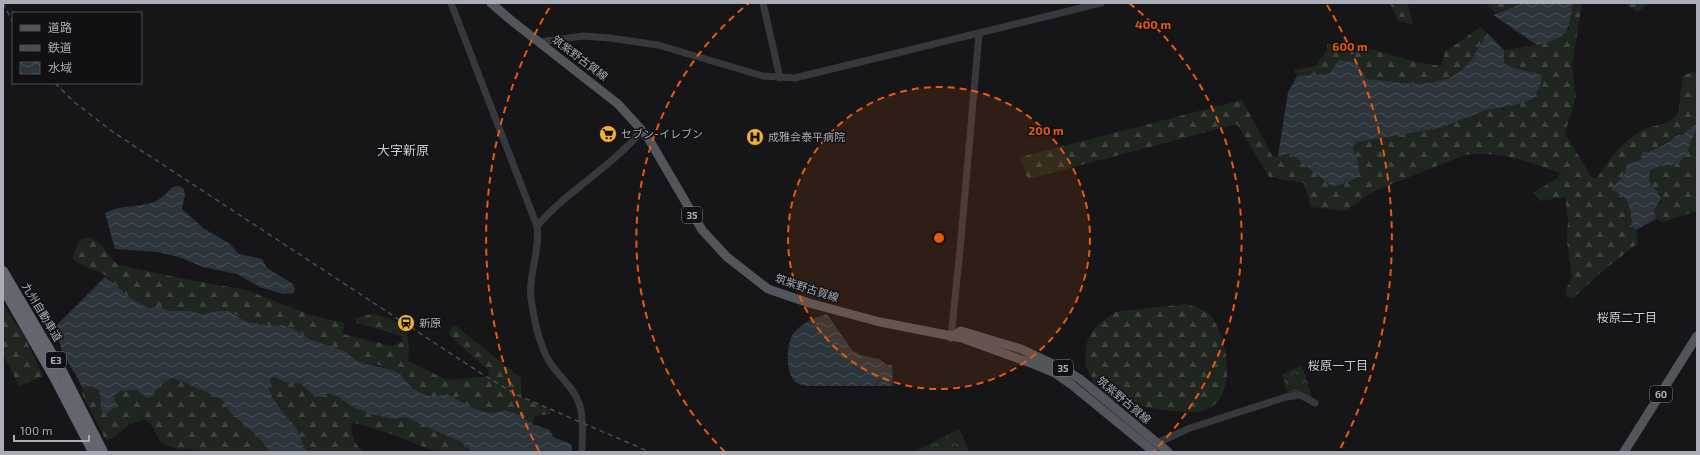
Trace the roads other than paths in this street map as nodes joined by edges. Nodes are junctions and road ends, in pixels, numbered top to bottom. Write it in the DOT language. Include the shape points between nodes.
graph roads {
  1 [pos="451,3"];
  2 [pos="491,3"];
  3 [pos="763,3"];
  4 [pos="1101,3"];
  5 [pos="979,34"];
  6 [pos="539,42"];
  7 [pos="780,78"];
  8 [pos="642,130"];
  9 [pos="537,226"];
  10 [pos="3,271"];
  11 [pos="3,288"];
  12 [pos="1697,336"];
  13 [pos="950,337"];
  14 [pos="1315,403"];
  15 [pos="1156,448"];
  16 [pos="93,452"];
  17 [pos="103,452"];
  18 [pos="582,452"];
  19 [pos="1168,452"];
  20 [pos="1624,452"];
  1 -- 9 [label="street"];
  2 -- 6 [label="main road, 筑紫野古賀線 / 35"];
  3 -- 7 [label="street"];
  4 -- 5 [label="street"];
  5 -- 7 [label="street" via="818,73"];
  5 -- 13 [label="street"];
  6 -- 7 [label="street" via="583,36 658,45 763,76"];
  6 -- 8 [label="main road, 筑紫野古賀線 / 35" via="603,90"];
  8 -- 9 [label="street"];
  8 -- 13 [label="main road, 筑紫野古賀線 / 35" via="702,230 728,257 768,289 880,322"];
  9 -- 18 [label="street" via="538,243 531,276 531,304 548,360 573,392 580,407"];
  10 -- 17 [label="highway, 九州自動車道 / E3" via="62,371"];
  11 -- 16 [label="highway, 九州自動車道 / E3"];
  12 -- 20 [label="main road, 60"];
  13 -- 15 [label="main road, 筑紫野古賀線 / 35" via="961,332 974,334 1021,349 1064,369 1080,379"];
  14 -- 15 [label="street" via="1300,395 1286,398 1190,428"];
  15 -- 19 [label="main road, 筑紫野古賀線 / 35"];
}
